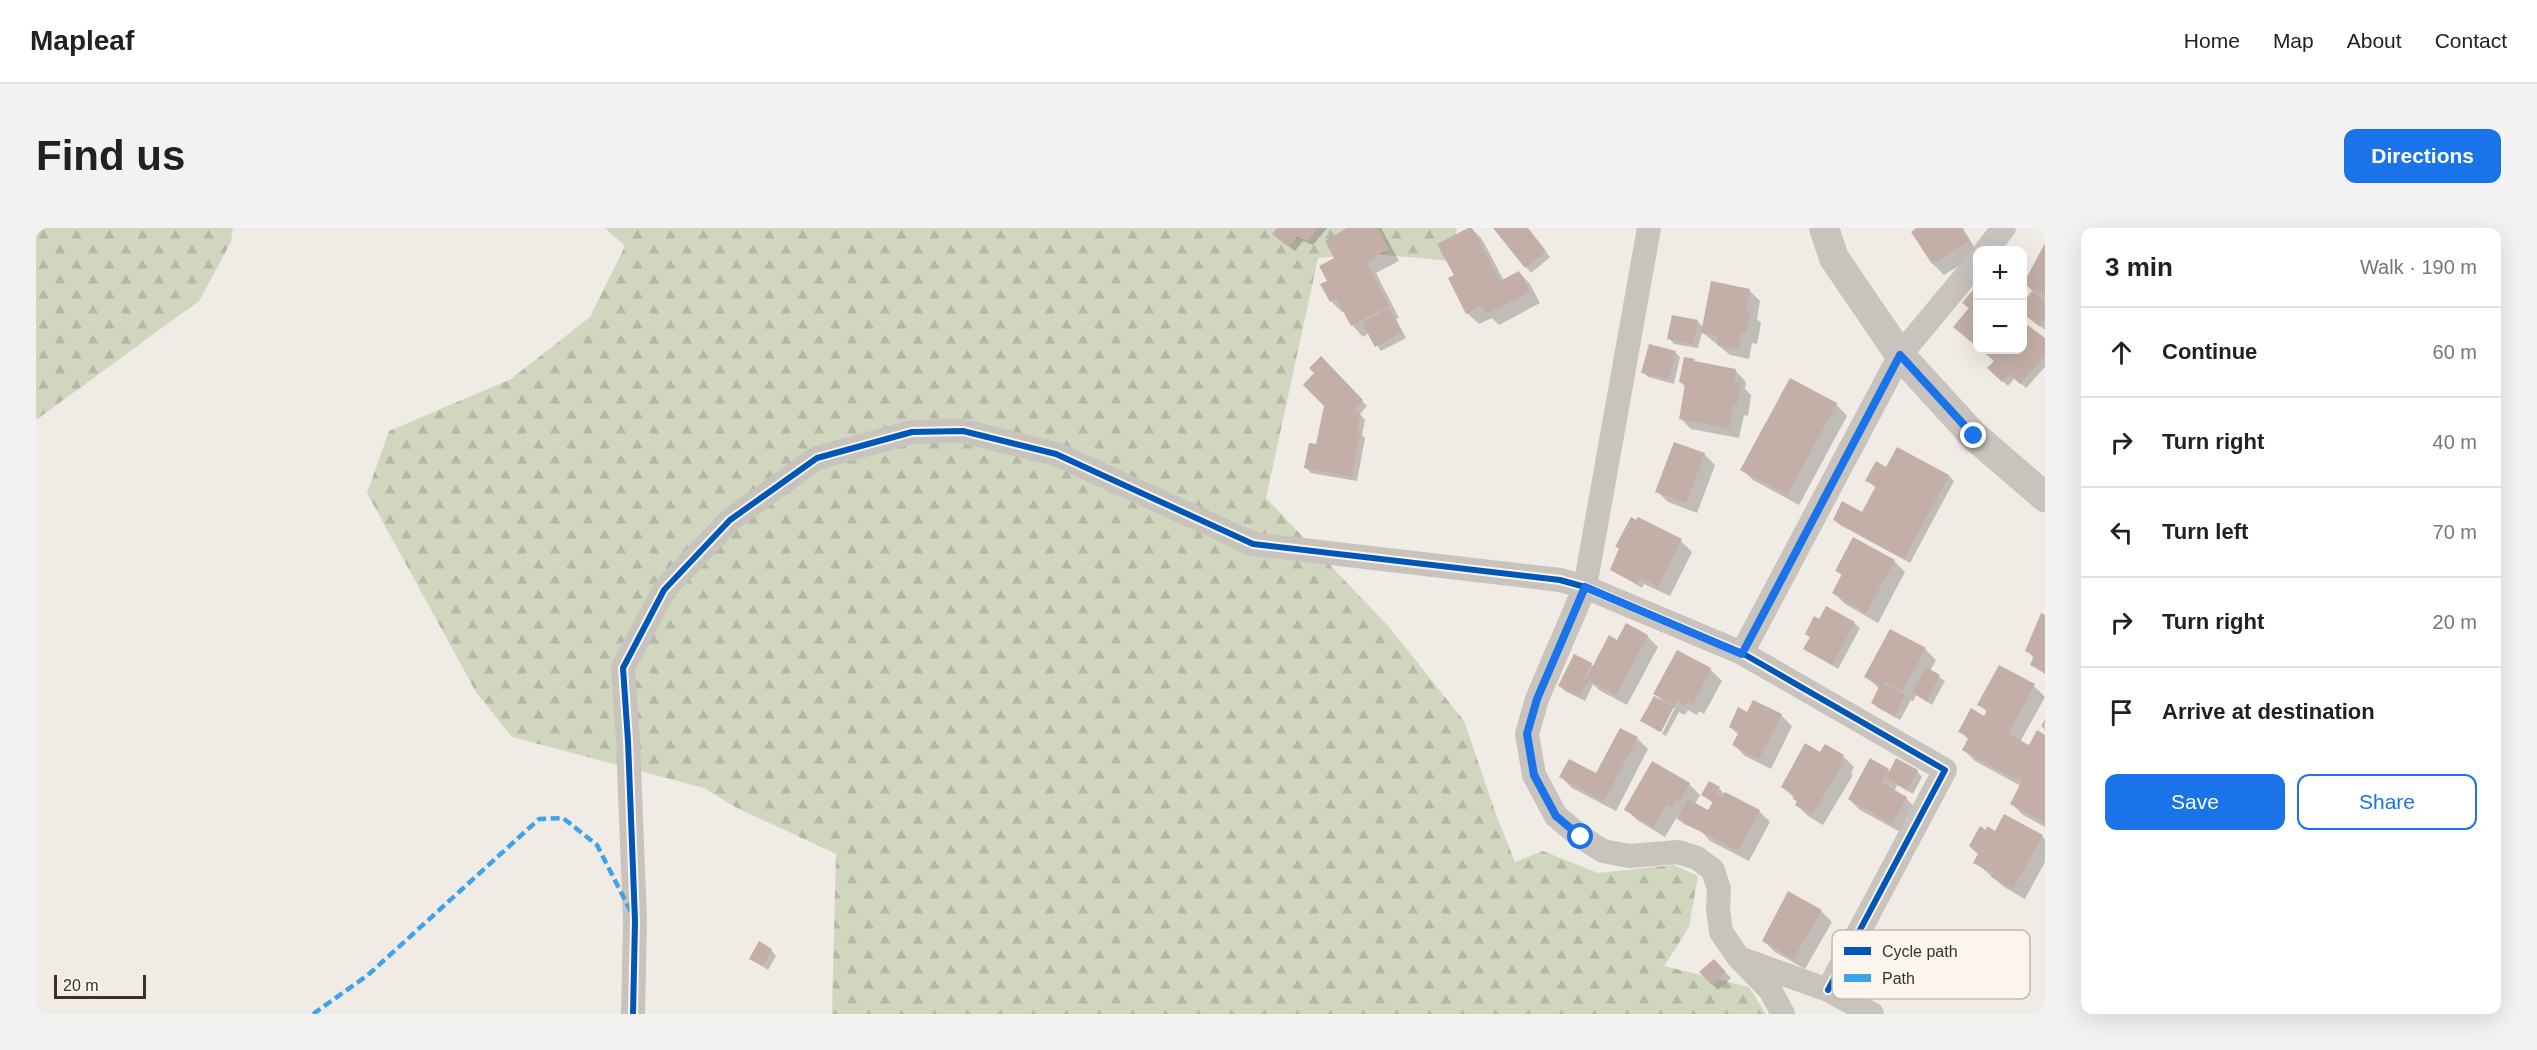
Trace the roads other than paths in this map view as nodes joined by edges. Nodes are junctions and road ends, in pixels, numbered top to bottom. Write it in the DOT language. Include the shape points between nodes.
graph roads {
  1 [pos="1649,228"];
  2 [pos="1824,228"];
  3 [pos="2004,228"];
  4 [pos="1989,246"];
  5 [pos="1973,266"];
  6 [pos="1900,355"];
  7 [pos="2045,497"];
  8 [pos="1585,587"];
  9 [pos="1742,654"];
  10 [pos="1860,930"];
  11 [pos="1738,957"];
  12 [pos="1832,982"];
  13 [pos="1828,990"];
  14 [pos="1832,992"];
  15 [pos="1844,999"];
  16 [pos="633,1014"];
  17 [pos="1783,1014"];
  18 [pos="1872,1014"];
  1 -- 8 [label="street"];
  2 -- 6 [label="street" via="1834,258"];
  3 -- 4 [label="street"];
  5 -- 6 [label="street"];
  6 -- 7 [label="street" via="1974,436"];
  6 -- 9 [label="street"];
  8 -- 9 [label="street"];
  8 -- 11 [label="street" via="1537,699 1527,734 1534,775 1556,816 1603,851 1629,856 1678,852 1697,858 1713,870 1719,889 1721,932"];
  8 -- 16 [label="street" via="1560,580 1253,544 1056,454 963,431 912,432 817,458 730,520 664,590 623,668 635,921"];
  9 -- 10 [label="street" via="1945,770"];
  11 -- 13 [label="street"];
  11 -- 17 [label="street" via="1770,990"];
  12 -- 13 [label="street"];
  13 -- 14 [label="street"];
  15 -- 18 [label="street"];
}
